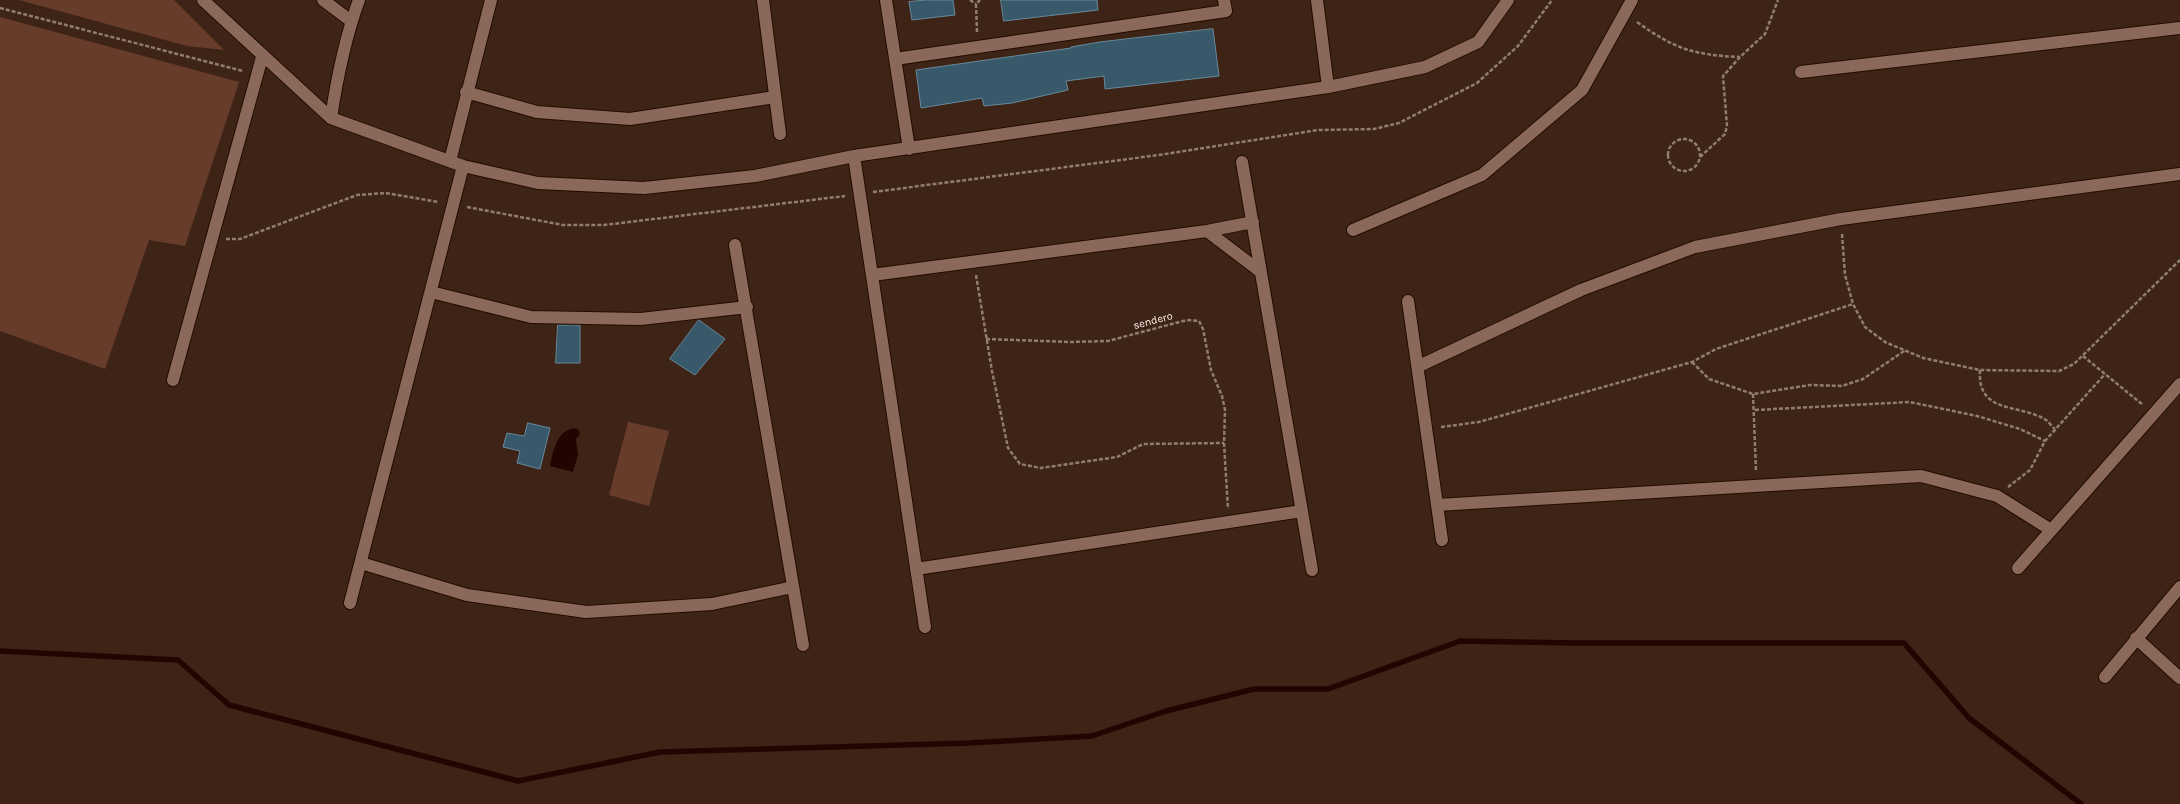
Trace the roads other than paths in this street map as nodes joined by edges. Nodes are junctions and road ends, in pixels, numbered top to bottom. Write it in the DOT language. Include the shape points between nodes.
graph roads {
  1 [pos="202,0"];
  2 [pos="323,0"];
  3 [pos="359,0"];
  4 [pos="491,0"];
  5 [pos="763,0"];
  6 [pos="886,0"];
  7 [pos="1224,0"];
  8 [pos="1317,0"];
  9 [pos="1508,0"];
  10 [pos="1632,0"];
  11 [pos="351,21"];
  12 [pos="2180,28"];
  13 [pos="262,57"];
  14 [pos="895,59"];
  15 [pos="1801,72"];
  16 [pos="1328,87"];
  17 [pos="466,92"];
  18 [pos="775,97"];
  19 [pos="331,118"];
  20 [pos="780,134"];
  21 [pos="909,149"];
  22 [pos="854,156"];
  23 [pos="450,161"];
  24 [pos="1242,162"];
  25 [pos="463,166"];
  26 [pos="2180,174"];
  27 [pos="1253,222"];
  28 [pos="1353,230"];
  29 [pos="1207,231"];
  30 [pos="736,245"];
  31 [pos="1261,272"];
  32 [pos="872,275"];
  33 [pos="431,292"];
  34 [pos="1408,301"];
  35 [pos="747,307"];
  36 [pos="1419,366"];
  37 [pos="173,380"];
  38 [pos="2180,384"];
  39 [pos="1437,505"];
  40 [pos="1302,511"];
  41 [pos="2051,530"];
  42 [pos="1442,540"];
  43 [pos="361,563"];
  44 [pos="2018,568"];
  45 [pos="916,569"];
  46 [pos="1312,570"];
  47 [pos="793,587"];
  48 [pos="2180,587"];
  49 [pos="350,603"];
  50 [pos="925,627"];
  51 [pos="2136,638"];
  52 [pos="803,645"];
  53 [pos="2105,677"];
  54 [pos="2180,678"];
  1 -- 13 [label="street"];
  2 -- 11 [label="street"];
  3 -- 11 [label="street"];
  4 -- 17 [label="street"];
  5 -- 18 [label="street"];
  6 -- 14 [label="street"];
  7 -- 14 [label="street" via="1226,12"];
  8 -- 16 [label="street"];
  9 -- 16 [label="street" via="1478,42 1425,67"];
  10 -- 28 [label="street" via="1582,90 1482,175"];
  11 -- 19 [label="street"];
  12 -- 15 [label="street"];
  13 -- 19 [label="street"];
  13 -- 37 [label="street"];
  14 -- 21 [label="street"];
  16 -- 21 [label="street"];
  17 -- 18 [label="street" via="537,112 630,119"];
  17 -- 23 [label="street"];
  18 -- 20 [label="street"];
  19 -- 23 [label="street"];
  21 -- 22 [label="street"];
  22 -- 25 [label="street" via="755,176 644,188 538,183"];
  22 -- 32 [label="street"];
  23 -- 25 [label="street"];
  24 -- 27 [label="street"];
  25 -- 33 [label="street"];
  26 -- 36 [label="street" via="1841,219 1696,247 1581,290"];
  27 -- 29 [label="street"];
  27 -- 31 [label="street"];
  29 -- 31 [label="street"];
  29 -- 32 [label="street"];
  30 -- 35 [label="street"];
  31 -- 40 [label="street"];
  32 -- 45 [label="street"];
  33 -- 35 [label="street" via="531,317 641,319"];
  33 -- 43 [label="street"];
  34 -- 36 [label="street"];
  35 -- 47 [label="street"];
  36 -- 39 [label="street"];
  38 -- 41 [label="street"];
  39 -- 41 [label="street" via="1921,476 1997,496"];
  39 -- 42 [label="street"];
  40 -- 45 [label="street"];
  40 -- 46 [label="street"];
  41 -- 44 [label="street"];
  43 -- 47 [label="street" via="467,595 586,612 712,604"];
  43 -- 49 [label="street"];
  45 -- 50 [label="street"];
  47 -- 52 [label="street"];
  48 -- 51 [label="street"];
  51 -- 53 [label="street"];
  51 -- 54 [label="street"];
}
